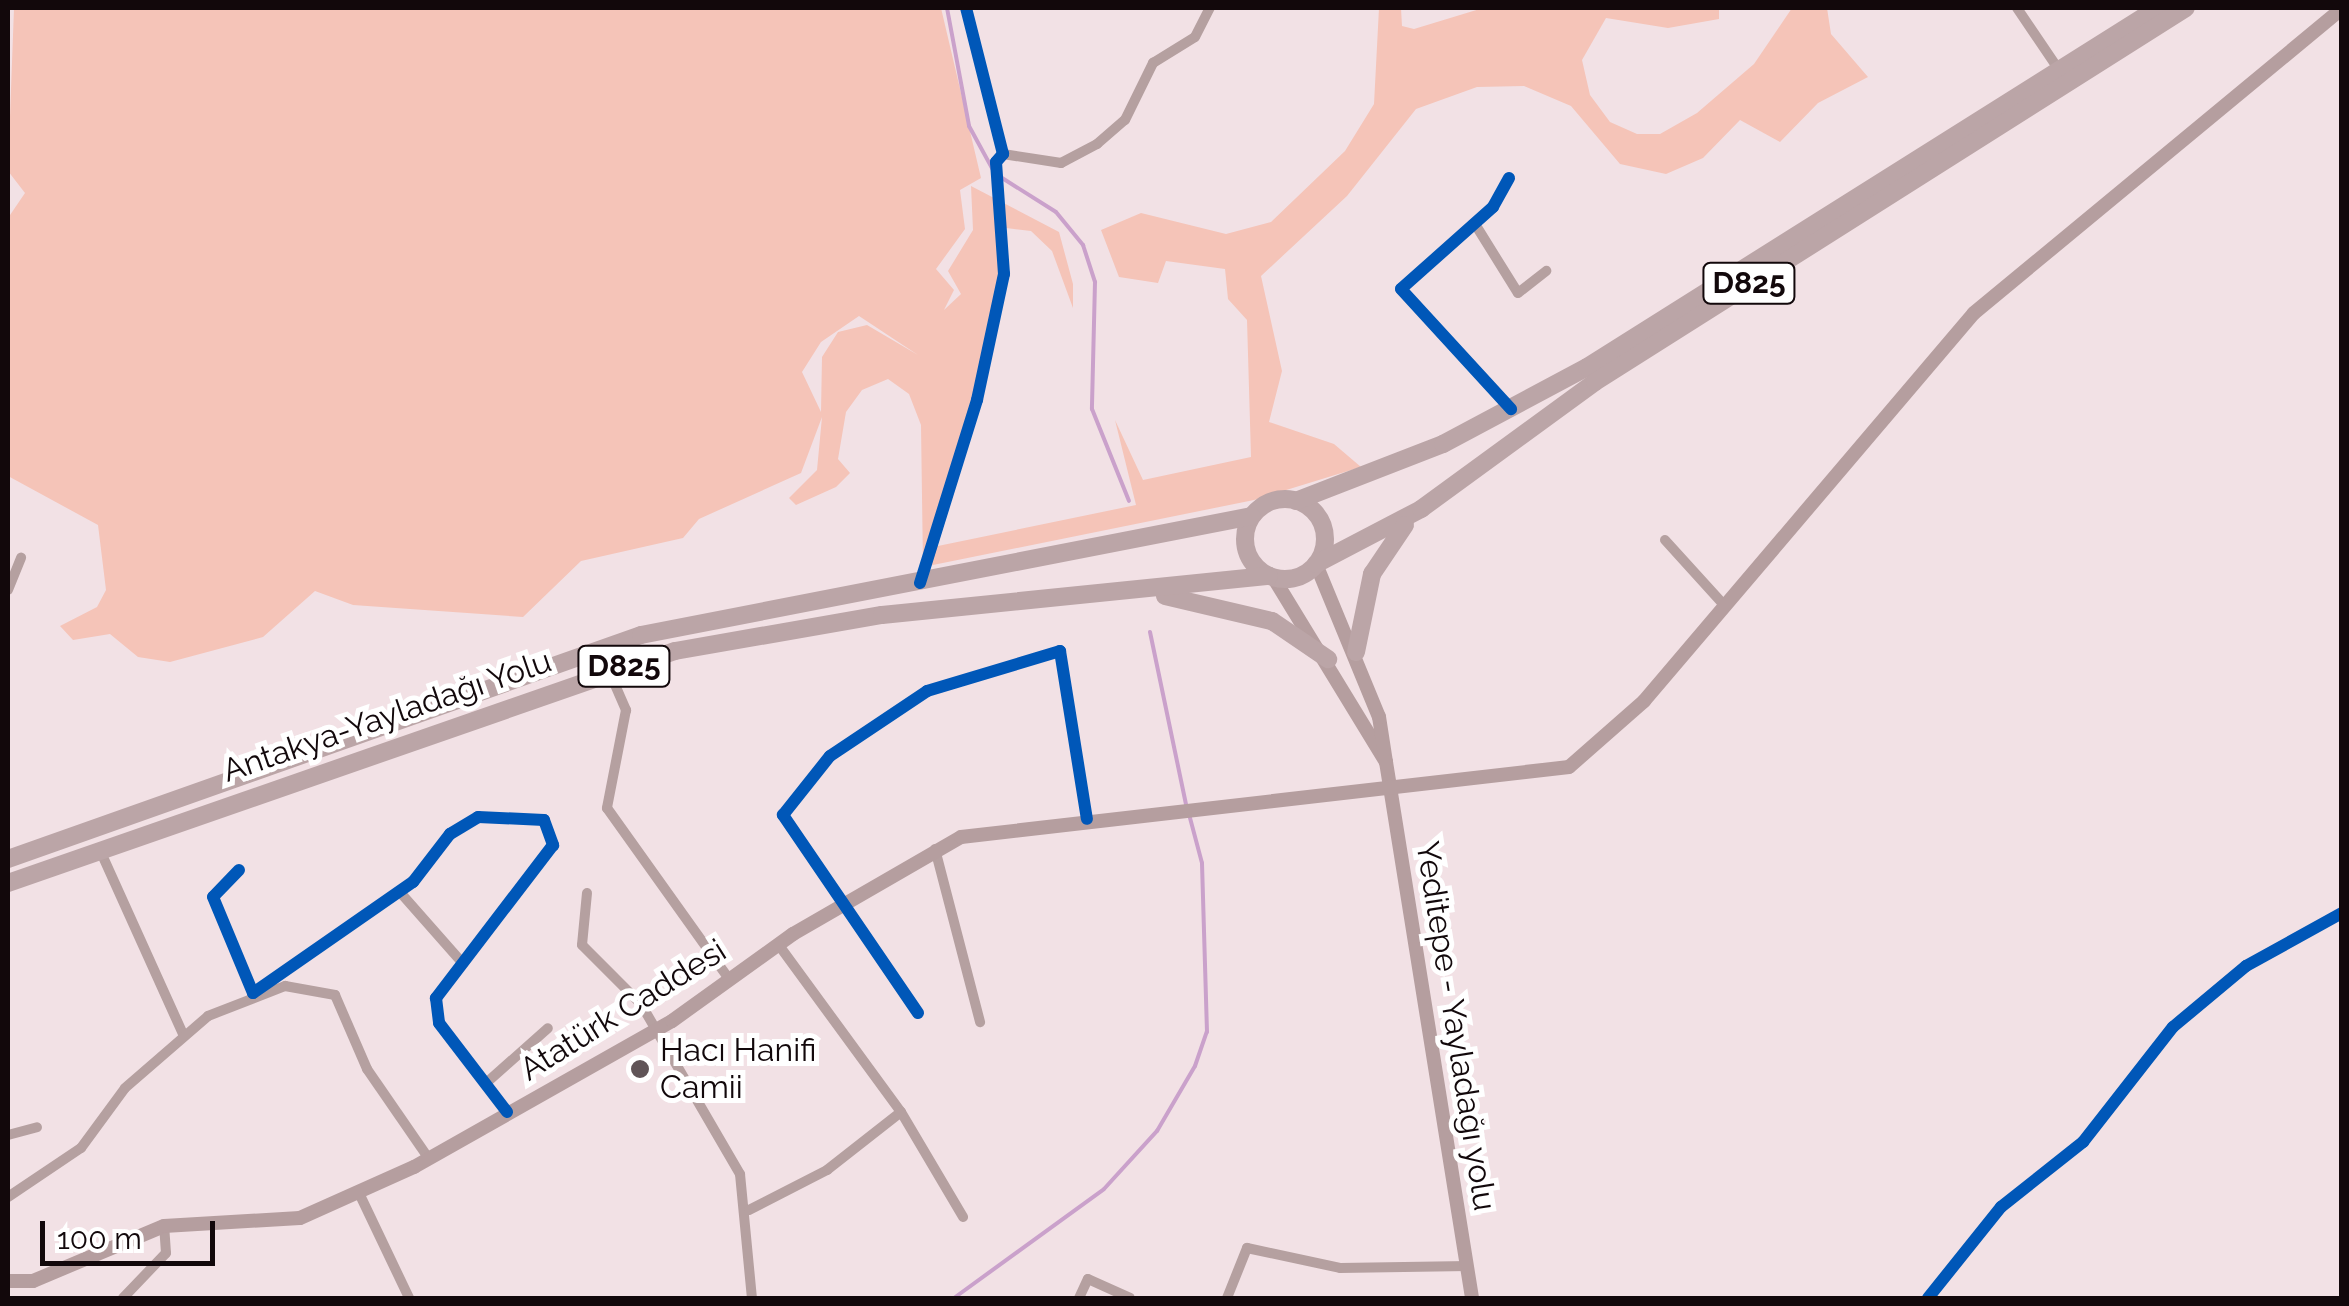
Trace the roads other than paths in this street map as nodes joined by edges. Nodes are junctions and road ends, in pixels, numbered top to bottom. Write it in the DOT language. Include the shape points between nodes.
graph roads {
  1 [pos="966,8"];
  2 [pos="1210,8"];
  3 [pos="2017,8"];
  4 [pos="2158,8"];
  5 [pos="2186,8"];
  6 [pos="2342,9"];
  7 [pos="2057,68"];
  8 [pos="999,158"];
  9 [pos="1509,178"];
  10 [pos="1475,224"];
  11 [pos="1546,272"];
  12 [pos="1511,410"];
  13 [pos="1296,501"];
  14 [pos="1420,509"];
  15 [pos="1252,516"];
  16 [pos="1665,540"];
  17 [pos="21,557"];
  18 [pos="1316,564"];
  19 [pos="1271,577"];
  20 [pos="920,583"];
  21 [pos="8,590"];
  22 [pos="1144,594"];
  23 [pos="1724,605"];
  24 [pos="1356,652"];
  25 [pos="1328,660"];
  26 [pos="609,671"];
  27 [pos="1386,762"];
  28 [pos="1389,790"];
  29 [pos="1087,819"];
  30 [pos="934,846"];
  31 [pos="99,848"];
  32 [pos="8,859"];
  33 [pos="239,870"];
  34 [pos="8,883"];
  35 [pos="399,891"];
  36 [pos="587,893"];
  37 [pos="842,904"];
  38 [pos="2342,912"];
  39 [pos="778,944"];
  40 [pos="459,959"];
  41 [pos="730,979"];
  42 [pos="253,992"];
  43 [pos="918,1013"];
  44 [pos="980,1022"];
  45 [pos="548,1028"];
  46 [pos="649,1032"];
  47 [pos="184,1036"];
  48 [pos="486,1084"];
  49 [pos="507,1112"];
  50 [pos="901,1112"];
  51 [pos="37,1127"];
  52 [pos="8,1135"];
  53 [pos="429,1159"];
  54 [pos="359,1192"];
  55 [pos="8,1197"];
  56 [pos="749,1210"];
  57 [pos="963,1217"];
  58 [pos="164,1226"];
  59 [pos="1468,1266"];
  60 [pos="8,1282"];
  61 [pos="123,1298"];
  62 [pos="409,1298"];
  63 [pos="752,1298"];
  64 [pos="1079,1298"];
  65 [pos="1130,1298"];
  66 [pos="1227,1298"];
  67 [pos="1472,1298"];
  68 [pos="1928,1298"];
  1 -- 8 [label="street"];
  2 -- 8 [label="street" via="1192,39 1154,63 1125,120 1097,144 1061,162"];
  3 -- 7 [label="street"];
  4 -- 7 [label="highway, D825"];
  5 -- 14 [label="highway, D825" via="1595,382"];
  6 -- 23 [label="main road, Atatürk Caddesi" via="1974,313"];
  7 -- 12 [label="highway, D825"];
  8 -- 20 [label="street" via="996,189 1006,228 1002,290"];
  9 -- 10 [label="street"];
  10 -- 11 [label="street" via="1518,293"];
  10 -- 12 [label="street" via="1401,289"];
  12 -- 13 [label="highway, D825"];
  13 -- 15 [label="highway" via="1272,502"];
  13 -- 18 [label="highway" via="1323,529"];
  14 -- 18 [label="highway, D825"];
  14 -- 24 [label="highway" via="1372,574"];
  15 -- 19 [label="highway" via="1246,550"];
  15 -- 20 [label="highway, Antakya-Yayladağı Yolu / D825"];
  16 -- 23 [label="street"];
  17 -- 21 [label="street"];
  18 -- 19 [label="highway"];
  18 -- 24 [label="main road, Yeditepe - Yayladağı yolu"];
  19 -- 22 [label="highway, Antakya-Yayladağı Yolu / D825"];
  19 -- 25 [label="main road, Yeditepe - Yayladağı yolu"];
  20 -- 32 [label="highway, Antakya-Yayladağı Yolu / D825" via="641,635"];
  22 -- 25 [label="highway" via="1272,621"];
  22 -- 26 [label="highway, Antakya-Yayladağı Yolu / D825" via="834,622"];
  23 -- 28 [label="main road, Atatürk Caddesi" via="1615,733 1569,767"];
  24 -- 27 [label="main road, Yeditepe - Yayladağı yolu"];
  25 -- 27 [label="main road, Yeditepe - Yayladağı yolu"];
  26 -- 31 [label="highway, Antakya-Yayladağı Yolu / D825"];
  26 -- 41 [label="street" via="626,710 607,808"];
  27 -- 28 [label="main road, Yeditepe - Yayladağı yolu"];
  28 -- 29 [label="main road, Atatürk Caddesi"];
  28 -- 59 [label="main road, Yeditepe - Yayladağı yolu"];
  29 -- 30 [label="main road, Atatürk Caddesi"];
  29 -- 37 [label="street" via="1060,651 927,691 830,756 783,816"];
  30 -- 37 [label="main road, Atatürk Caddesi"];
  30 -- 44 [label="street"];
  31 -- 34 [label="highway, Antakya-Yayladağı Yolu / D825"];
  31 -- 47 [label="street"];
  33 -- 42 [label="street" via="213,896"];
  35 -- 40 [label="street"];
  35 -- 40 [label="street" via="478,817 544,820 553,845"];
  35 -- 42 [label="street"];
  36 -- 46 [label="street" via="582,946 640,1004"];
  37 -- 39 [label="main road, Atatürk Caddesi"];
  37 -- 43 [label="street"];
  38 -- 68 [label="street" via="2246,966 2173,1027 2083,1142 2001,1207"];
  39 -- 41 [label="main road, Atatürk Caddesi"];
  39 -- 50 [label="street"];
  40 -- 48 [label="street" via="439,982 435,1006"];
  41 -- 46 [label="main road, Atatürk Caddesi"];
  42 -- 47 [label="street"];
  42 -- 53 [label="street" via="335,995 366,1068"];
  45 -- 48 [label="street"];
  46 -- 49 [label="main road, Atatürk Caddesi"];
  46 -- 56 [label="street" via="740,1174"];
  47 -- 55 [label="street" via="125,1088 81,1148"];
  48 -- 49 [label="street"];
  49 -- 53 [label="main road, Atatürk Caddesi"];
  50 -- 56 [label="street" via="827,1170"];
  50 -- 57 [label="street"];
  51 -- 52 [label="street"];
  53 -- 54 [label="main road, Atatürk Caddesi"];
  54 -- 58 [label="main road, Atatürk Caddesi" via="300,1218"];
  54 -- 62 [label="street"];
  56 -- 63 [label="street"];
  58 -- 60 [label="main road, Atatürk Caddesi" via="32,1281"];
  58 -- 61 [label="street" via="166,1253"];
  59 -- 66 [label="street" via="1340,1268 1247,1248"];
  59 -- 67 [label="main road, Yeditepe - Yayladağı yolu"];
  64 -- 65 [label="street" via="1088,1279"];
}
